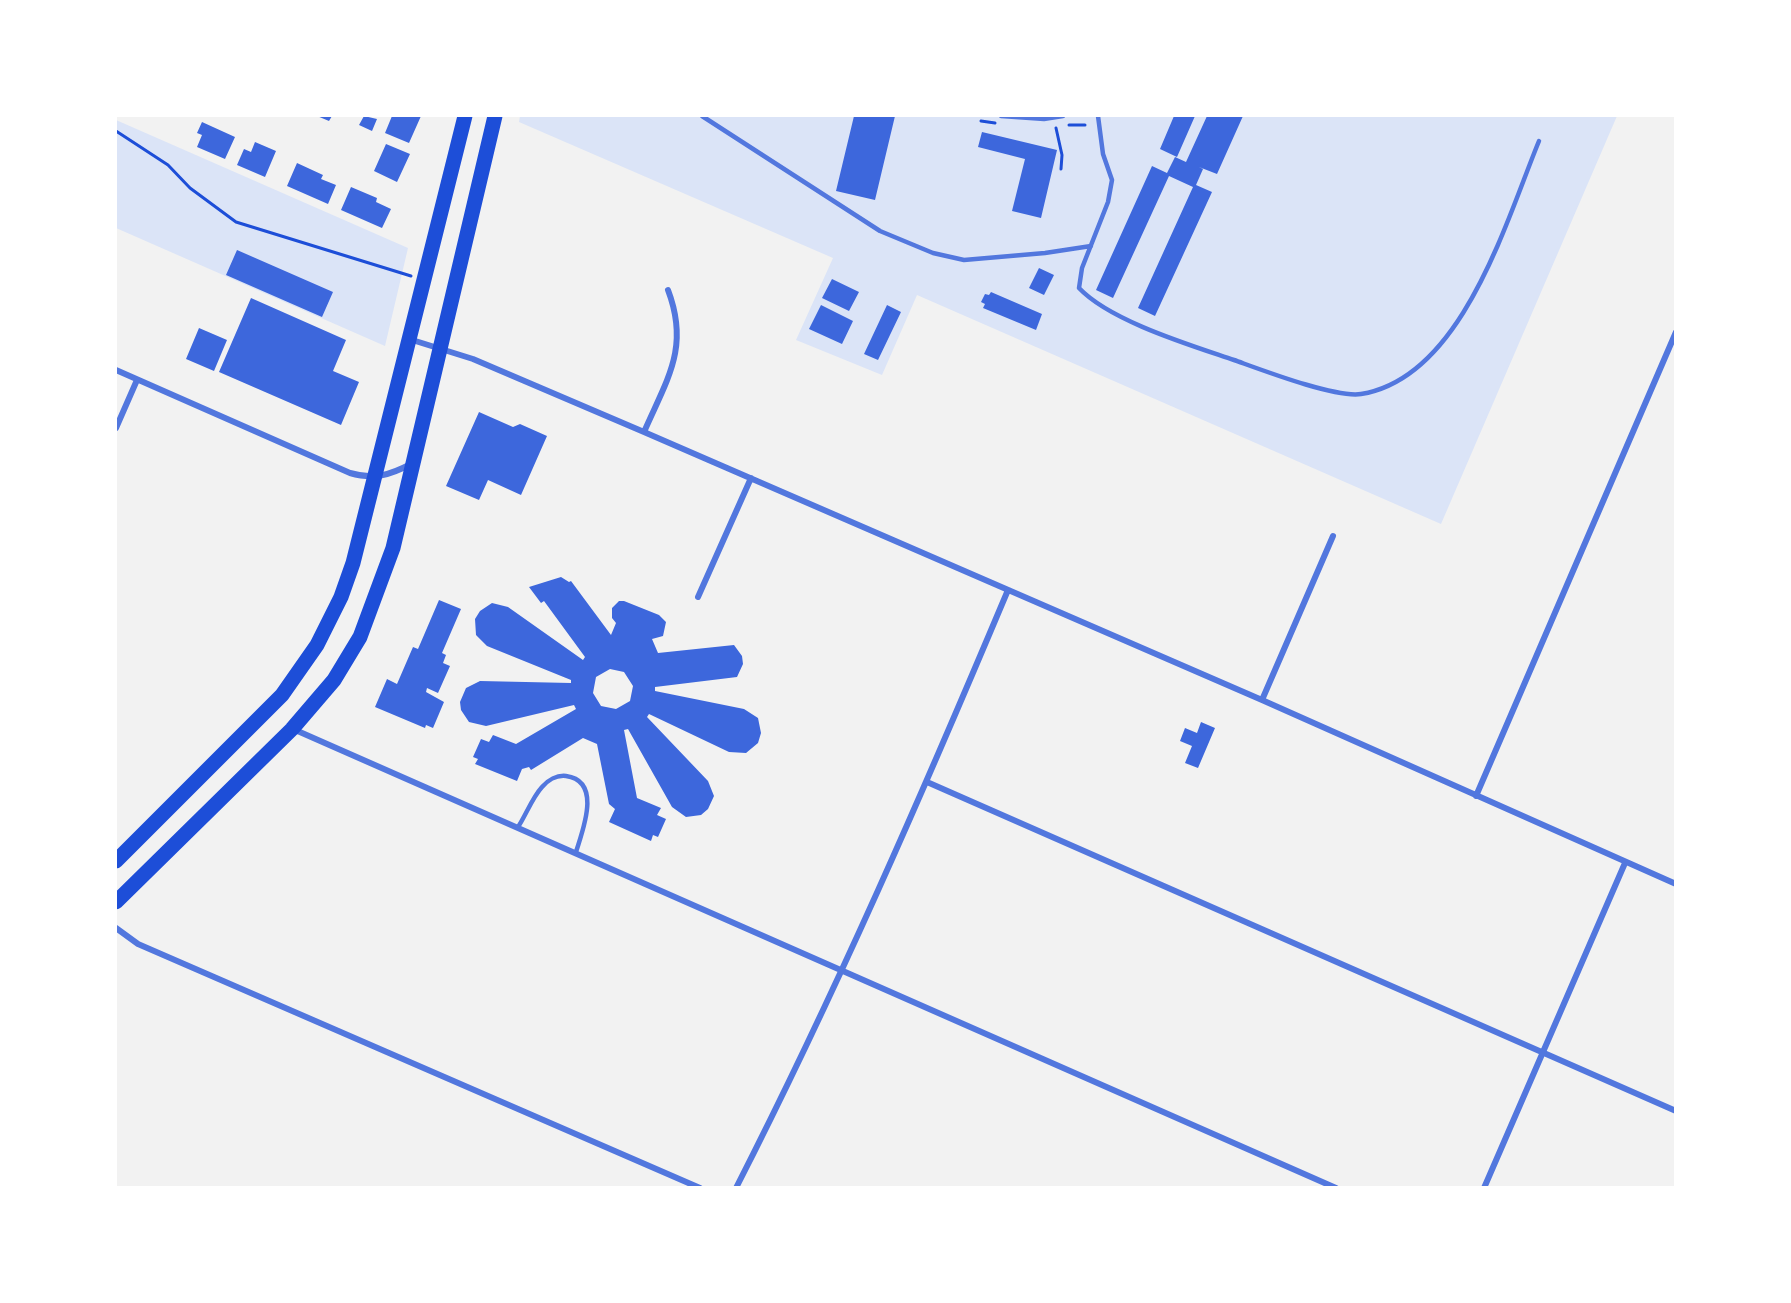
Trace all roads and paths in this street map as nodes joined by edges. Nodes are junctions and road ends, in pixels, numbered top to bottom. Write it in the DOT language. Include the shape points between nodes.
graph roads {
  1 [pos="465,116"];
  2 [pos="495,116"];
  3 [pos="702,116"];
  4 [pos="1001,116"];
  5 [pos="1063,116"];
  6 [pos="1098,116"];
  7 [pos="1056,128"];
  8 [pos="116,131"];
  9 [pos="1539,141"];
  10 [pos="1061,169"];
  11 [pos="1091,246"];
  12 [pos="425,279"];
  13 [pos="668,290"];
  14 [pos="1676,332"];
  15 [pos="409,339"];
  16 [pos="439,348"];
  17 [pos="116,370"];
  18 [pos="137,380"];
  19 [pos="116,428"];
  20 [pos="644,432"];
  21 [pos="412,464"];
  22 [pos="373,477"];
  23 [pos="751,478"];
  24 [pos="1333,536"];
  25 [pos="1008,590"];
  26 [pos="698,597"];
  27 [pos="1262,700"];
  28 [pos="292,729"];
  29 [pos="927,783"];
  30 [pos="1476,796"];
  31 [pos="518,827"];
  32 [pos="576,852"];
  33 [pos="116,861"];
  34 [pos="1625,863"];
  35 [pos="1676,884"];
  36 [pos="116,902"];
  37 [pos="116,928"];
  38 [pos="843,970"];
  39 [pos="1542,1053"];
  40 [pos="1676,1111"];
  41 [pos="700,1188"];
  42 [pos="736,1188"];
  43 [pos="1336,1188"];
  44 [pos="1484,1188"];
  1 -- 12 [label="main road"];
  2 -- 16 [label="main road"];
  3 -- 11 [label="lane" via="880,231 933,253 964,260"];
  4 -- 5 [label="lane"];
  6 -- 11 [label="lane" via="1103,154 1112,180"];
  7 -- 10 [label="path"];
  8 -- 12 [label="path" via="168,165 190,188 236,222"];
  9 -- 11 [label="lane" via="1483,276 1455,327 1423,363 1392,386 1359,395 1316,387 1228,358 1093,302 1079,288"];
  12 -- 15 [label="main road"];
  13 -- 20 [label="street" via="676,312 676,359"];
  14 -- 30 [label="street"];
  15 -- 16 [label="street"];
  15 -- 22 [label="main road"];
  16 -- 20 [label="street"];
  16 -- 21 [label="main road"];
  17 -- 18 [label="street"];
  18 -- 19 [label="street"];
  18 -- 22 [label="street" via="350,473"];
  20 -- 23 [label="street"];
  21 -- 22 [label="street"];
  21 -- 28 [label="main road" via="393,548 360,637 333,680"];
  22 -- 33 [label="main road" via="341,597 299,672 260,719"];
  23 -- 25 [label="street"];
  23 -- 26 [label="street"];
  24 -- 27 [label="street"];
  25 -- 27 [label="street"];
  25 -- 29 [label="street"];
  27 -- 30 [label="street"];
  28 -- 31 [label="street"];
  28 -- 36 [label="main road"];
  29 -- 38 [label="street"];
  29 -- 39 [label="street"];
  30 -- 34 [label="street"];
  31 -- 32 [label="street"];
  31 -- 32 [label="lane" via="541,788 554,778 567,776 586,789 586,823"];
  32 -- 38 [label="street"];
  34 -- 35 [label="street"];
  34 -- 39 [label="street"];
  37 -- 41 [label="street" via="138,944"];
  38 -- 42 [label="street"];
  38 -- 43 [label="street"];
  39 -- 40 [label="street"];
  39 -- 44 [label="street"];
}
